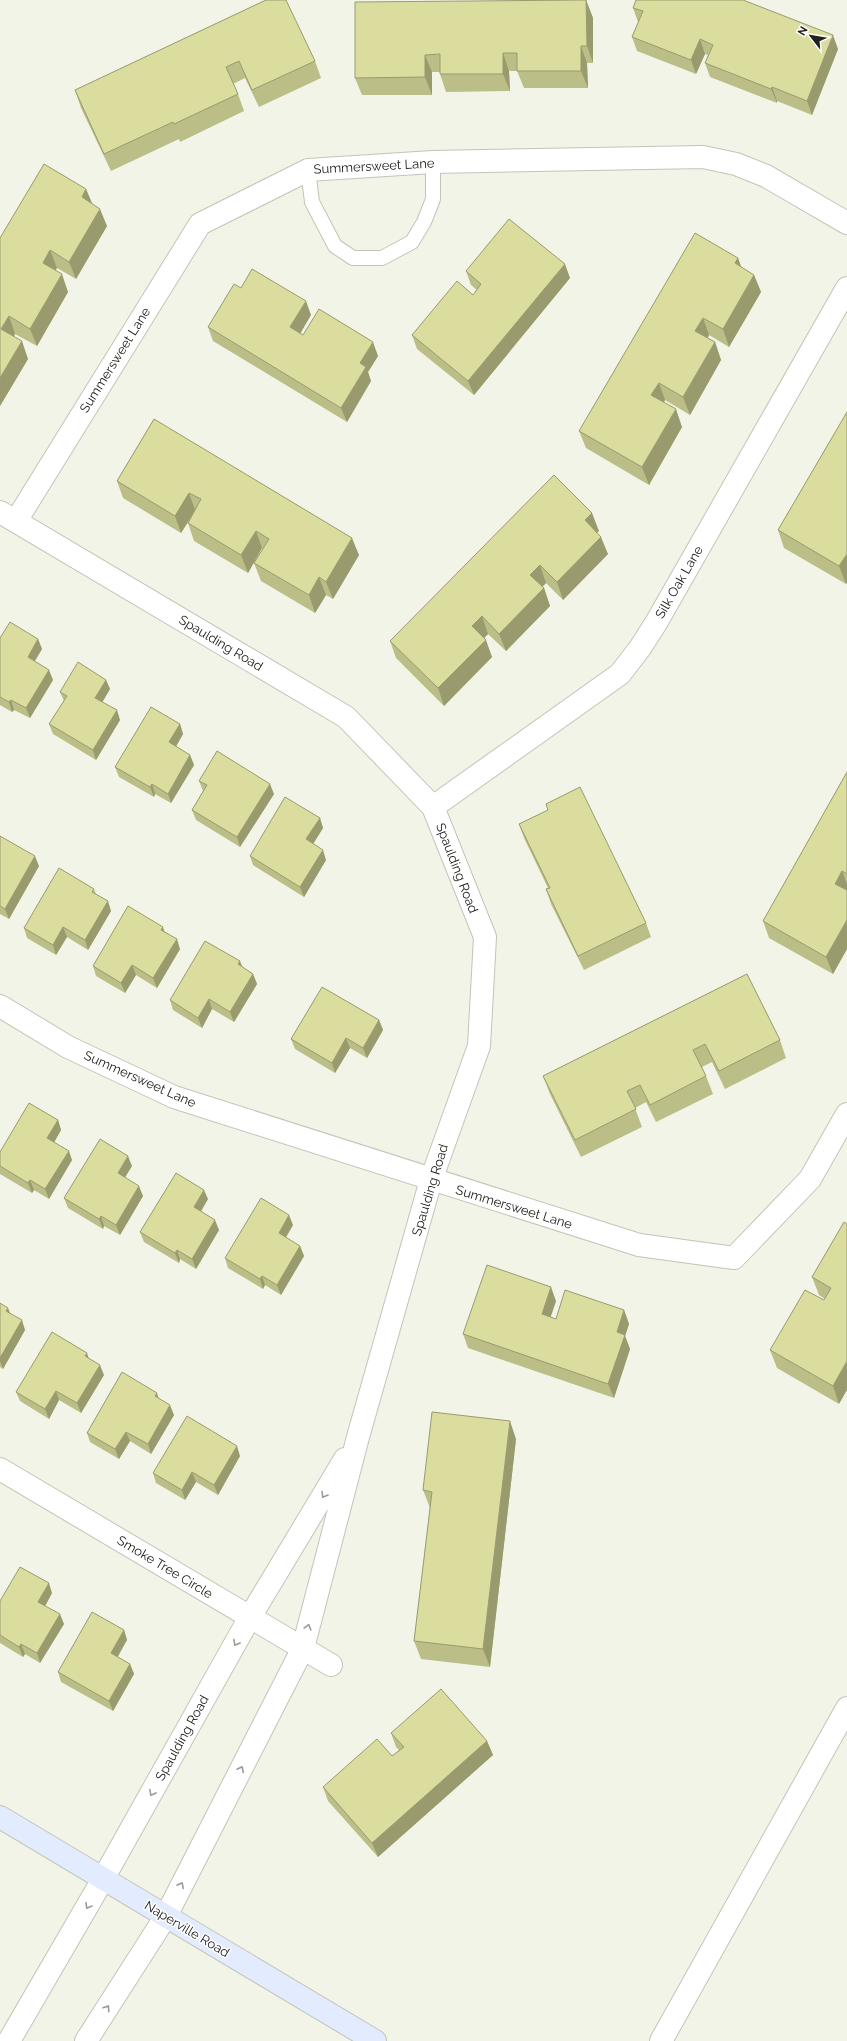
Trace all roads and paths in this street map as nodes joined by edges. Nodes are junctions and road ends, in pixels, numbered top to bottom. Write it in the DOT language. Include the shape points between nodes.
graph roads {
  1 [pos="433,162"];
  2 [pos="308,170"];
  3 [pos="847,223"];
  4 [pos="847,288"];
  5 [pos="8,516"];
  6 [pos="433,807"];
  7 [pos="0,1006"];
  8 [pos="847,1114"];
  9 [pos="431,1180"];
  10 [pos="358,1438"];
  11 [pos="0,1469"];
  12 [pos="250,1617"];
  13 [pos="303,1648"];
  14 [pos="331,1665"];
  15 [pos="847,1708"];
  16 [pos="0,1817"];
  17 [pos="103,1879"];
  18 [pos="166,1916"];
  19 [pos="9,2041"];
  20 [pos="86,2041"];
  21 [pos="375,2041"];
  22 [pos="661,2041"];
  1 -- 2 [label="street, Summersweet Lane"];
  1 -- 2 [label="lane" via="433,199 424,222 412,242 382,258 353,258 335,246 312,202"];
  1 -- 3 [label="street, Summersweet Lane" via="703,157 736,164 766,176"];
  2 -- 5 [label="street, Summersweet Lane" via="200,224"];
  4 -- 6 [label="street, Silk Oak Lane" via="656,623 620,674"];
  5 -- 6 [label="street, Spaulding Road" via="346,717"];
  6 -- 9 [label="street, Spaulding Road" via="485,937 479,1046"];
  7 -- 9 [label="street, Summersweet Lane" via="68,1047 174,1097"];
  8 -- 9 [label="street, Summersweet Lane" via="810,1179 734,1258 639,1246"];
  9 -- 10 [label="street, Spaulding Road"];
  10 -- 12 [label="street, Spaulding Road, one-way"];
  13 -- 10 [label="street, Spaulding Road, one-way"];
  11 -- 12 [label="street, Smoke Tree Circle"];
  12 -- 13 [label="street, Smoke Tree Circle"];
  12 -- 17 [label="street, Spaulding Road, one-way"];
  13 -- 14 [label="street, Smoke Tree Circle"];
  18 -- 13 [label="street, Spaulding Road, one-way"];
  15 -- 22 [label="street"];
  16 -- 17 [label="street, Naperville Road"];
  17 -- 18 [label="street, Naperville Road"];
  17 -- 19 [label="street, Spaulding Road, one-way"];
  20 -- 18 [label="street, Spaulding Road, one-way"];
  18 -- 21 [label="street, Naperville Road"];
}
